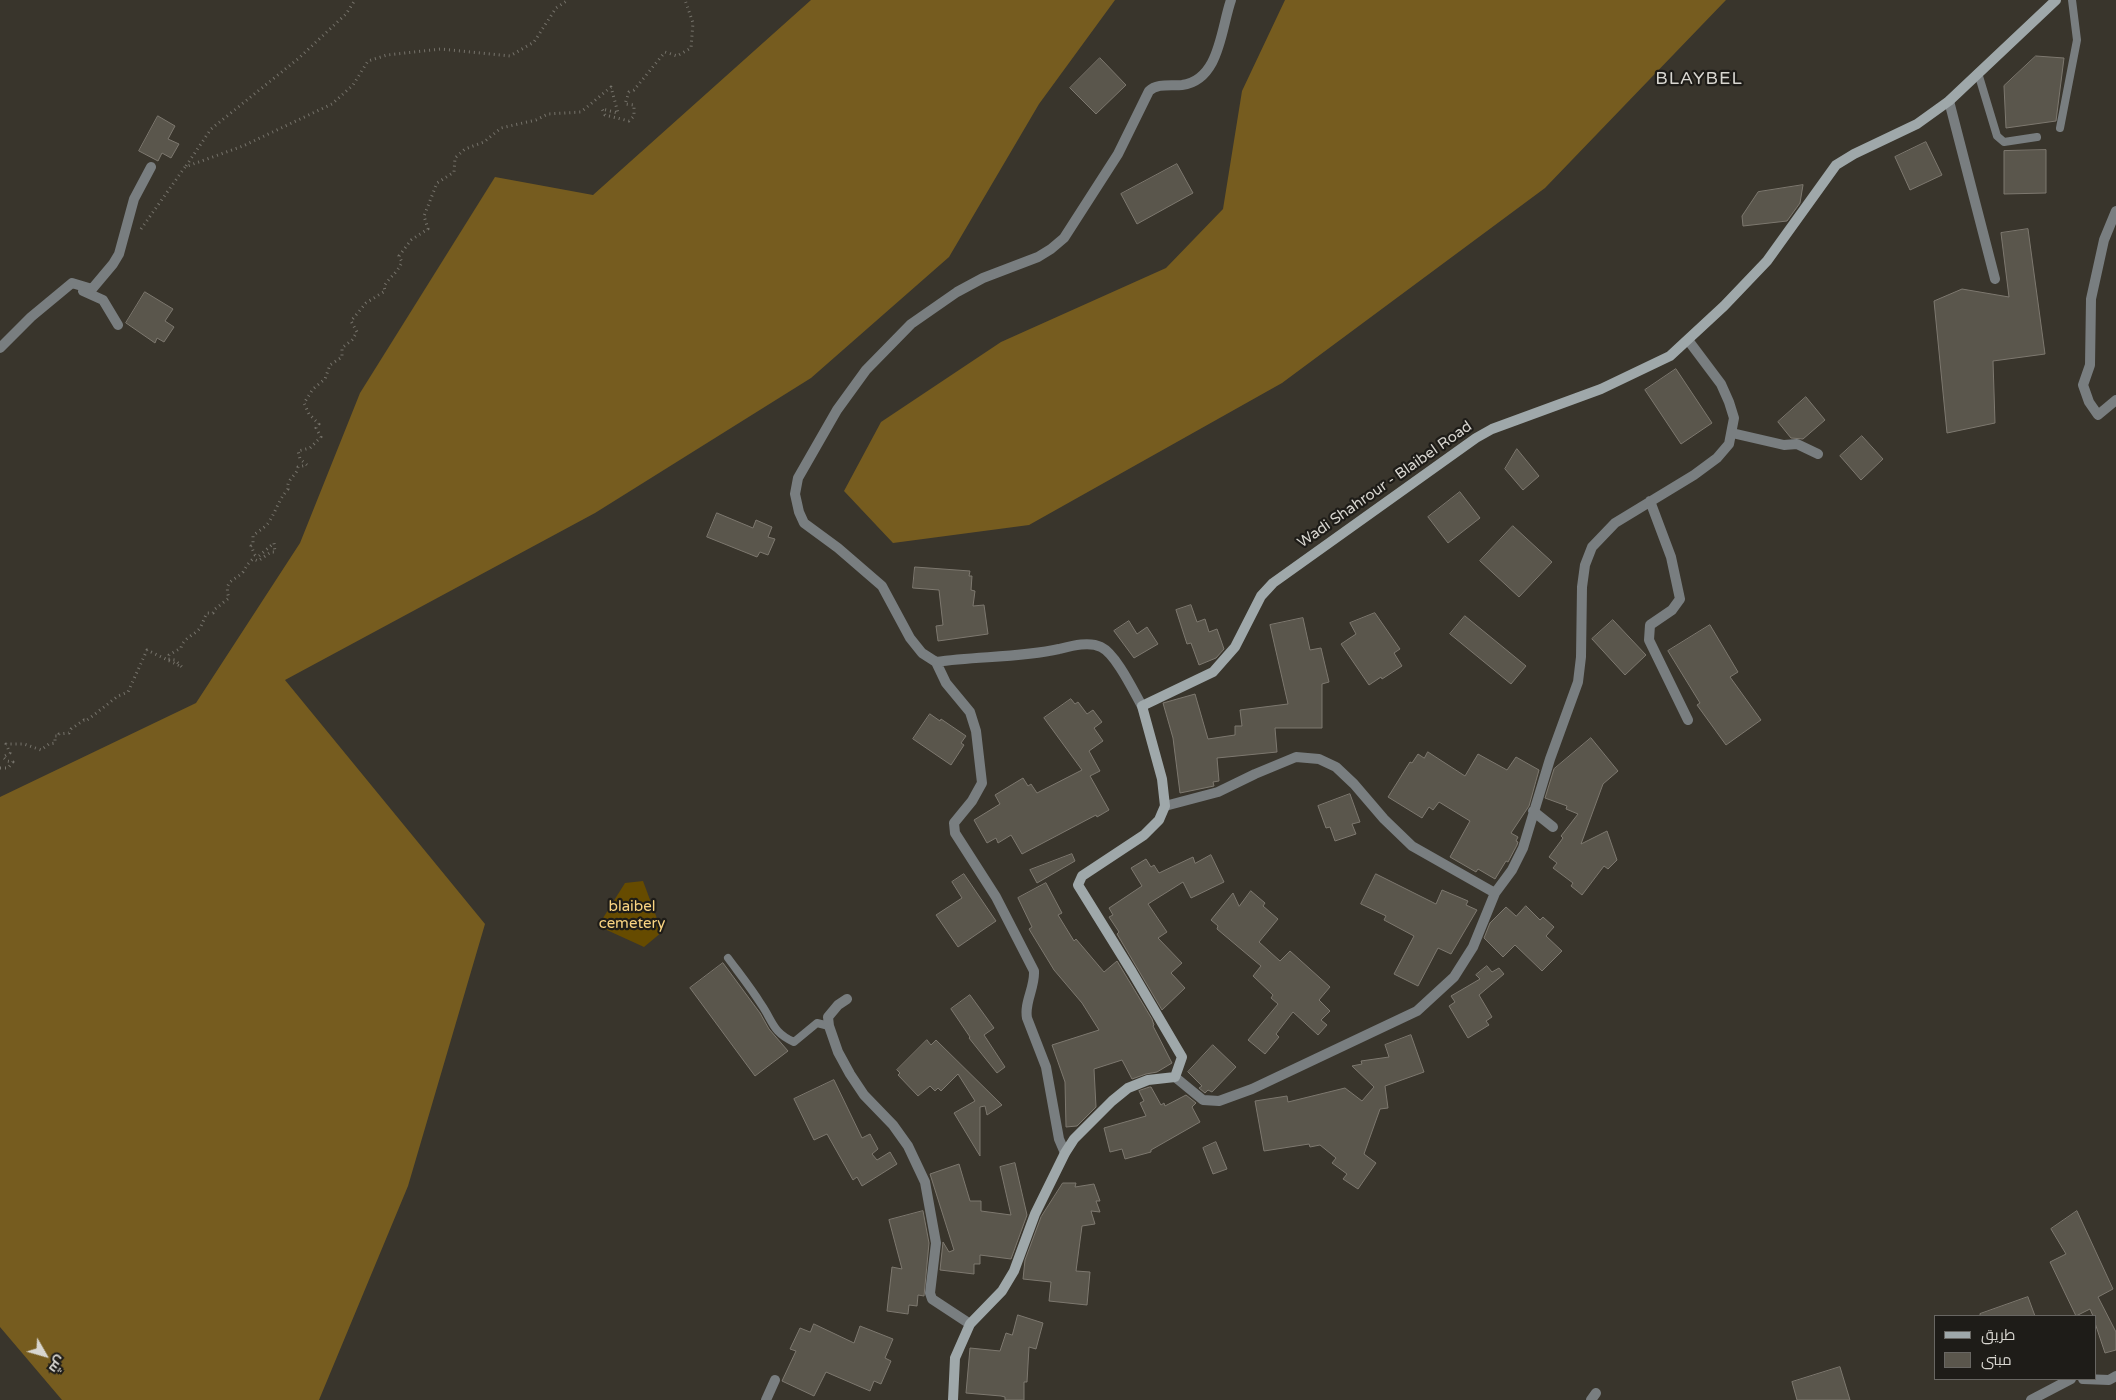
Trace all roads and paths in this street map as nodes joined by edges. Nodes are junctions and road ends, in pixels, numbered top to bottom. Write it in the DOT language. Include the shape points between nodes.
graph roads {
  1 [pos="355,0"];
  2 [pos="568,0"];
  3 [pos="685,0"];
  4 [pos="1231,0"];
  5 [pos="2056,0"];
  6 [pos="2072,0"];
  7 [pos="1978,73"];
  8 [pos="1950,101"];
  9 [pos="2060,128"];
  10 [pos="2038,137"];
  11 [pos="151,167"];
  12 [pos="185,167"];
  13 [pos="2116,211"];
  14 [pos="125,228"];
  15 [pos="1995,279"];
  16 [pos="72,283"];
  17 [pos="118,325"];
  18 [pos="1688,340"];
  19 [pos="0,348"];
  20 [pos="2116,400"];
  21 [pos="1732,433"];
  22 [pos="1818,454"];
  23 [pos="1650,501"];
  24 [pos="936,662"];
  25 [pos="1142,706"];
  26 [pos="1688,720"];
  27 [pos="0,768"];
  28 [pos="1165,806"];
  29 [pos="1533,811"];
  30 [pos="1553,827"];
  31 [pos="1495,893"];
  32 [pos="728,958"];
  33 [pos="848,999"];
  34 [pos="829,1026"];
  35 [pos="1175,1077"];
  36 [pos="1065,1153"];
  37 [pos="970,1324"];
  38 [pos="2116,1376"];
  39 [pos="775,1380"];
  40 [pos="2069,1380"];
  41 [pos="2096,1380"];
  42 [pos="766,1400"];
  43 [pos="953,1400"];
  44 [pos="2031,1400"];
  1 -- 12 [label="path" via="346,14 299,58 211,129"];
  2 -- 12 [label="path" via="556,8 534,42 510,56 441,49 387,55 368,61 353,85 332,104 243,146"];
  3 -- 27 [label="path" via="694,23 691,48 677,56 665,52 629,92 625,104 634,105 634,116 629,121 605,115 602,109 618,113 611,87 581,112 548,114 501,128 455,158 454,172 437,183 424,216 428,229 411,240 399,256 402,262 397,273 384,286 385,291 366,303 351,322 357,332 342,348 342,357 330,365 325,379 304,403 319,424 316,428 321,437 310,448 298,450 300,459 307,465 298,467 269,521 254,536 251,546 259,556 274,543 275,552 253,559 246,565 242,573 229,583 229,598 213,613 207,613 199,629 181,648 169,654 168,659 175,660 182,667 147,650 128,692 69,733 55,736 55,743 41,750 24,744 6,744 10,753 3,757 13,762 8,768"];
  4 -- 24 [label="street" via="1216,52 1206,72 1187,84 1157,86 1149,91 1118,154 1064,238 1038,257 983,278 957,292 911,324 866,370 837,410 798,478 795,494 804,523 882,586 910,638 922,653"];
  5 -- 7 [label="street, Wadi Shahrour - Blaibel Road"];
  6 -- 9 [label="lane" via="2076,52"];
  7 -- 8 [label="street, Wadi Shahrour - Blaibel Road"];
  7 -- 10 [label="lane" via="2001,140"];
  8 -- 15 [label="street"];
  8 -- 18 [label="street, Wadi Shahrour - Blaibel Road" via="1917,124 1836,165 1767,261"];
  11 -- 14 [label="street" via="134,199"];
  12 -- 14 [label="path" via="141,229"];
  13 -- 20 [label="street" via="2104,240 2090,299 2090,365 2083,385 2098,415"];
  14 -- 16 [label="street" via="119,254 92,289"];
  16 -- 17 [label="street" via="103,300"];
  16 -- 19 [label="street"];
  18 -- 21 [label="street" via="1721,384 1734,418"];
  18 -- 25 [label="street, Wadi Shahrour - Blaibel Road" via="1670,356 1638,372 1476,438 1273,583 1261,596 1235,647 1213,672"];
  21 -- 22 [label="street" via="1784,445 1798,444"];
  21 -- 23 [label="street" via="1729,444 1717,458"];
  23 -- 26 [label="street" via="1670,557 1680,598 1672,610 1650,625 1649,640"];
  23 -- 29 [label="street" via="1604,534 1592,547 1585,565 1582,658 1578,682"];
  24 -- 25 [label="street" via="1094,645 1107,652"];
  24 -- 36 [label="street" via="946,683 970,712 976,731 982,783 954,823 955,833 996,897 1034,971 1027,1018 1046,1067"];
  25 -- 28 [label="street" via="1162,779"];
  28 -- 31 [label="street" via="1218,792 1296,757 1319,758 1336,767 1354,784 1412,846"];
  28 -- 35 [label="street" via="1159,820 1144,835 1082,876 1078,885 1182,1057"];
  29 -- 30 [label="street"];
  29 -- 31 [label="street" via="1524,848"];
  31 -- 35 [label="street" via="1473,947 1454,977 1417,1012 1252,1089 1219,1101 1204,1100"];
  32 -- 34 [label="lane" via="783,1037 794,1042 817,1023"];
  33 -- 34 [label="street" via="828,1017"];
  34 -- 37 [label="street" via="850,1074 908,1146 925,1182 936,1243 932,1299"];
  35 -- 36 [label="street" via="1148,1080 1128,1088 1074,1139"];
  36 -- 37 [label="street" via="1035,1214 1014,1271 1002,1291"];
  37 -- 43 [label="street" via="955,1358"];
  38 -- 41 [label="street" via="2109,1380"];
  39 -- 42 [label="street"];
  40 -- 44 [label="street"];
}
